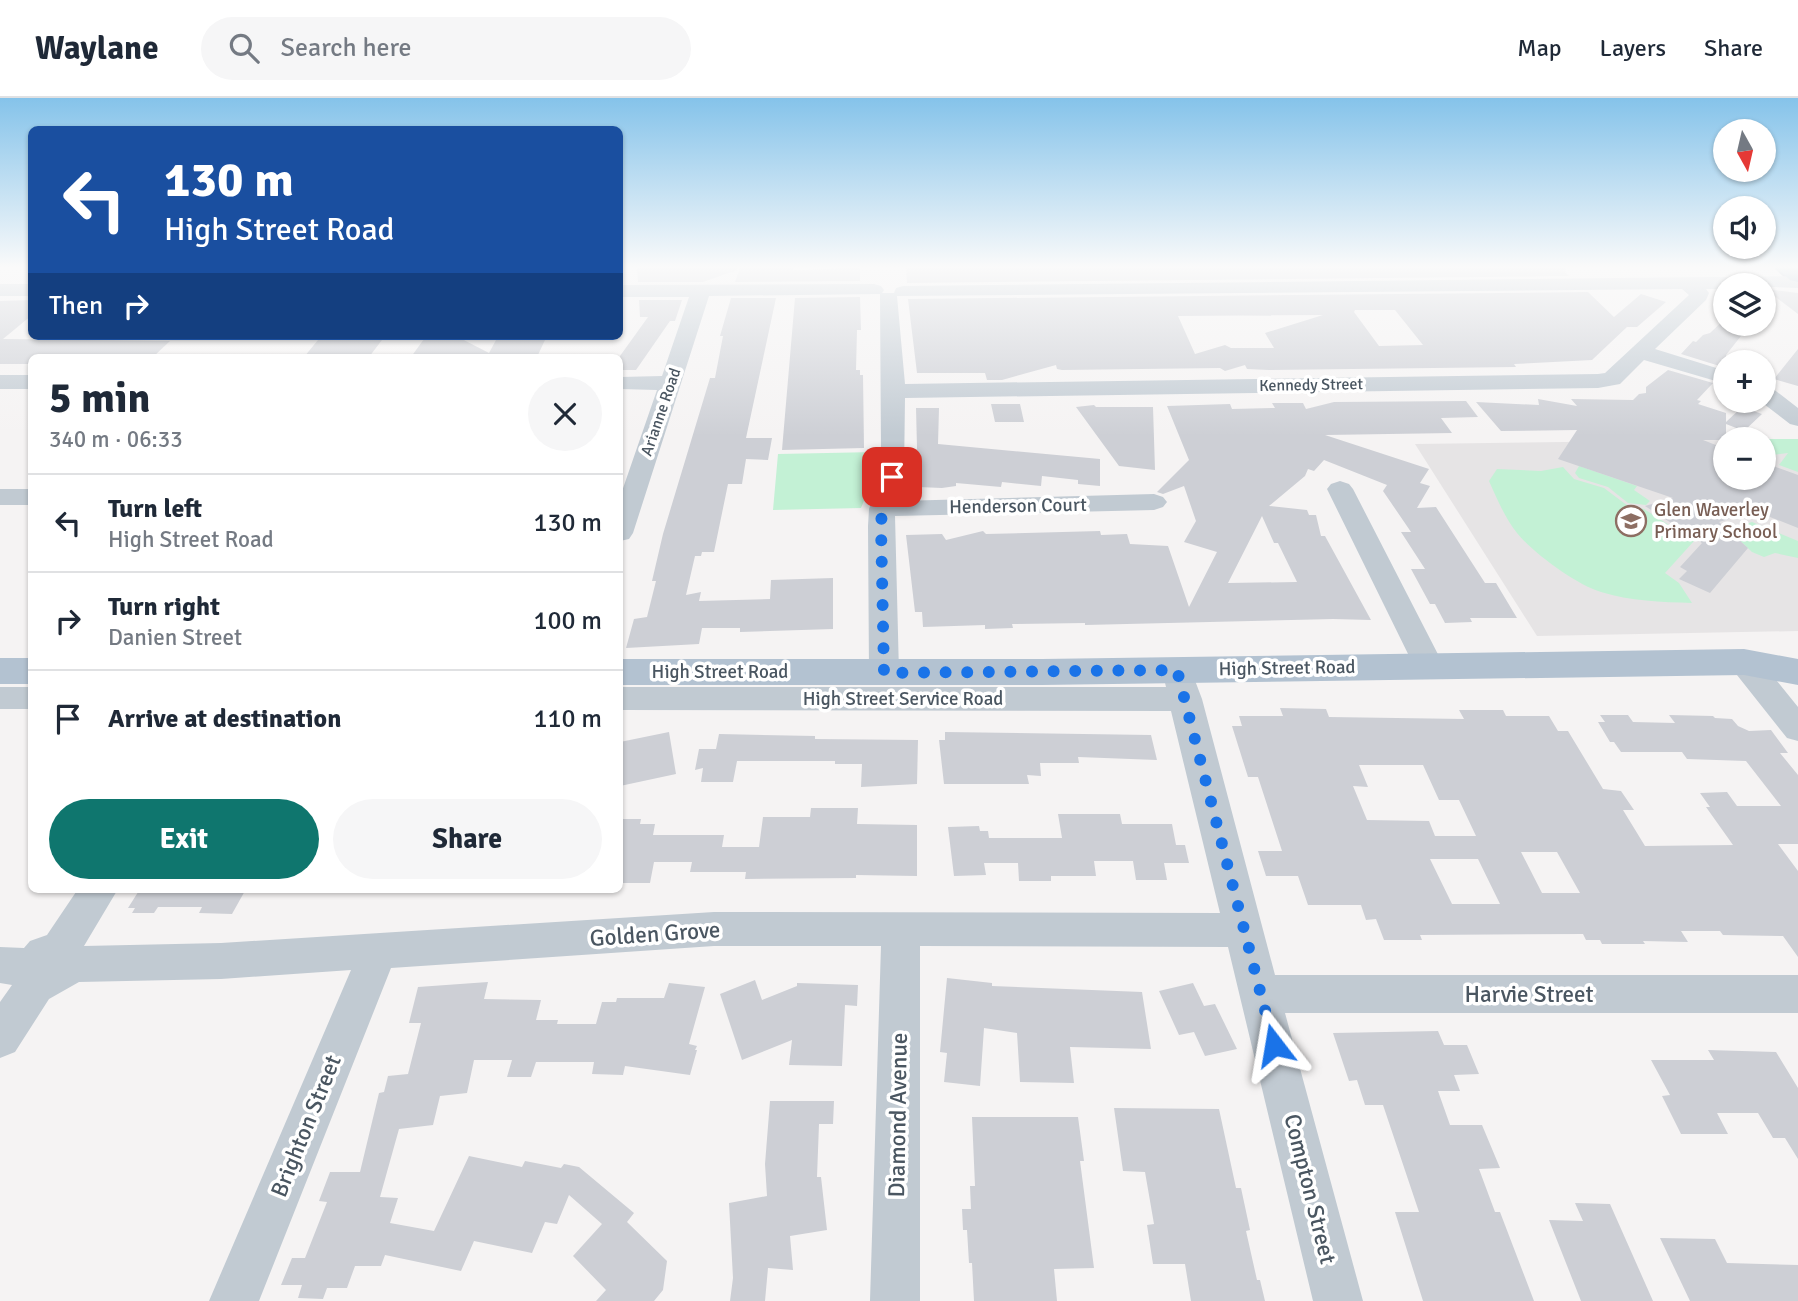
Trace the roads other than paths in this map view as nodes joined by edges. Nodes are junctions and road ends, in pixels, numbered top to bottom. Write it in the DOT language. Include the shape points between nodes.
graph roads {
  1 [pos="691,324"];
  2 [pos="890,324"];
  3 [pos="1662,324"];
  4 [pos="1643,351"];
  5 [pos="1713,374"];
  6 [pos="0,382"];
  7 [pos="28,382"];
  8 [pos="623,383"];
  9 [pos="672,383"];
  10 [pos="893,391"];
  11 [pos="1776,402"];
  12 [pos="1798,419"];
  13 [pos="1339,489"];
  14 [pos="0,497"];
  15 [pos="28,497"];
  16 [pos="625,499"];
  17 [pos="1154,502"];
  18 [pos="882,509"];
  19 [pos="1798,649"];
  20 [pos="1744,662"];
  21 [pos="1427,664"];
  22 [pos="0,671"];
  23 [pos="28,671"];
  24 [pos="623,672"];
  25 [pos="1798,672"];
  26 [pos="884,673"];
  27 [pos="1182,685"];
  28 [pos="0,698"];
  29 [pos="28,698"];
  30 [pos="623,699"];
  31 [pos="1798,729"];
  32 [pos="96,893"];
  33 [pos="901,929"];
  34 [pos="1243,930"];
  35 [pos="377,951"];
  36 [pos="39,965"];
  37 [pos="1261,994"];
  38 [pos="1798,994"];
  39 [pos="0,1038"];
  40 [pos="234,1301"];
  41 [pos="895,1301"];
  42 [pos="1338,1301"];
  1 -- 9 [label="street, Arianne Road"];
  2 -- 10 [label="street"];
  3 -- 4 [label="street, Kennedy Street"];
  4 -- 5 [label="street"];
  4 -- 10 [label="street, Kennedy Street" via="1612,379 1598,381"];
  6 -- 7 [label="street"];
  8 -- 9 [label="street"];
  9 -- 16 [label="street, Arianne Road"];
  10 -- 18 [label="street" via="892,477"];
  11 -- 12 [label="street"];
  13 -- 21 [label="street"];
  14 -- 15 [label="street"];
  17 -- 18 [label="street, Henderson Court"];
  18 -- 26 [label="street"];
  19 -- 20 [label="main road, High Street Road" via="1772,650"];
  20 -- 21 [label="main road, High Street Road"];
  20 -- 25 [label="main road, High Street Road"];
  20 -- 31 [label="street"];
  21 -- 27 [label="main road, High Street Road"];
  22 -- 23 [label="main road"];
  24 -- 26 [label="main road, High Street Road"];
  26 -- 27 [label="main road, High Street Road"];
  27 -- 30 [label="street, High Street Service Road"];
  27 -- 34 [label="street, Compton Street"];
  28 -- 29 [label="street"];
  32 -- 36 [label="street"];
  33 -- 34 [label="street, Golden Grove"];
  33 -- 35 [label="street, Golden Grove" via="714,929"];
  33 -- 41 [label="street, Diamond Avenue"];
  34 -- 37 [label="street, Compton Street"];
  35 -- 36 [label="street, Golden Grove" via="221,961"];
  35 -- 40 [label="street, Brighton Street"];
  36 -- 39 [label="street"];
  37 -- 38 [label="street, Harvie Street"];
  37 -- 42 [label="street, Compton Street"];
}
